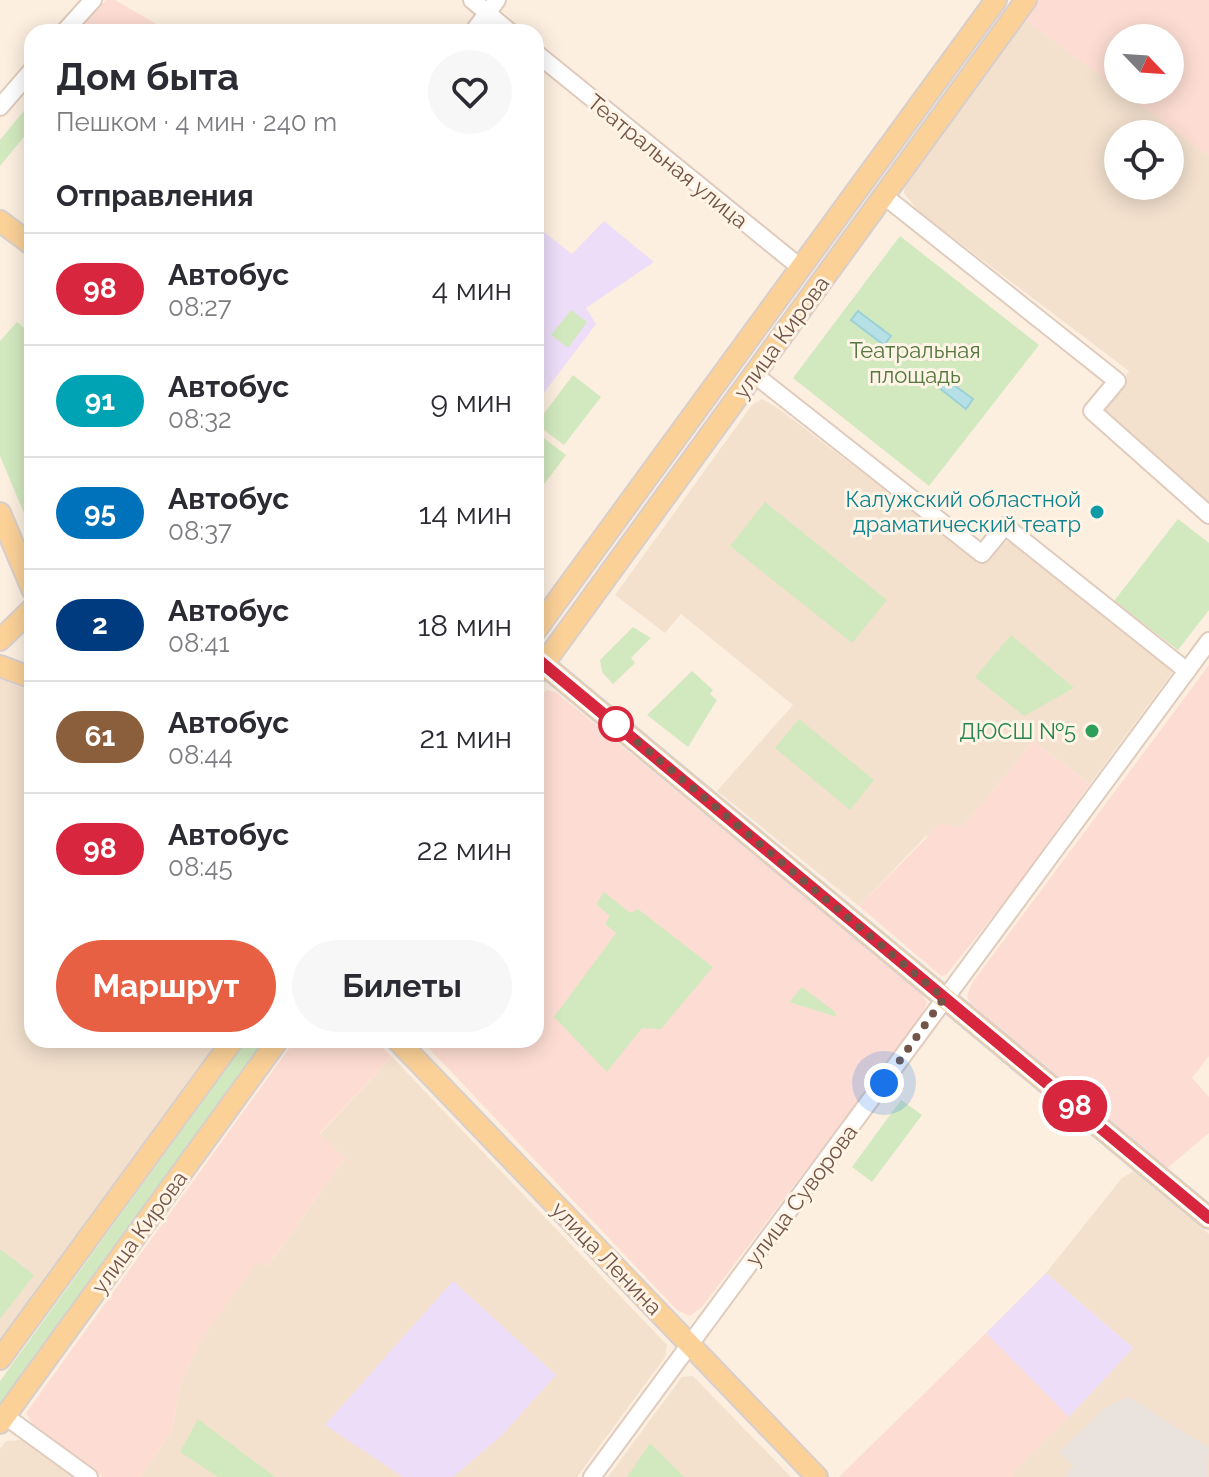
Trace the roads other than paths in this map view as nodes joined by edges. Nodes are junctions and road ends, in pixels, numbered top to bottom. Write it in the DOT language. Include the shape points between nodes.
graph roads {
  1 [pos="93,0"];
  2 [pos="472,0"];
  3 [pos="996,0"];
  4 [pos="1026,0"];
  5 [pos="492,6"];
  6 [pos="71,24"];
  7 [pos="479,24"];
  8 [pos="504,24"];
  9 [pos="544,59"];
  10 [pos="24,79"];
  11 [pos="0,107"];
  12 [pos="883,195"];
  13 [pos="0,221"];
  14 [pos="24,239"];
  15 [pos="801,268"];
  16 [pos="755,375"];
  17 [pos="0,513"];
  18 [pos="1209,515"];
  19 [pos="24,570"];
  20 [pos="24,617"];
  21 [pos="544,619"];
  22 [pos="0,640"];
  23 [pos="1209,641"];
  24 [pos="544,657"];
  25 [pos="0,666"];
  26 [pos="544,670"];
  27 [pos="1187,671"];
  28 [pos="24,675"];
  29 [pos="944,998"];
  30 [pos="227,1048"];
  31 [pos="272,1048"];
  32 [pos="405,1048"];
  33 [pos="1209,1218"];
  34 [pos="689,1344"];
  35 [pos="0,1359"];
  36 [pos="2,1420"];
  37 [pos="89,1477"];
  38 [pos="592,1477"];
  39 [pos="817,1477"];
  1 -- 6 [label="street"];
  2 -- 5 [label="street"];
  3 -- 15 [label="main road, улица Кирова"];
  4 -- 12 [label="main road, улица Кирова"];
  5 -- 7 [label="street"];
  5 -- 8 [label="street"];
  9 -- 15 [label="street, Театральная улица"];
  10 -- 11 [label="street"];
  12 -- 16 [label="main road, улица Кирова"];
  12 -- 18 [label="street" via="1117,381 1092,411"];
  13 -- 14 [label="main road"];
  15 -- 21 [label="main road, улица Кирова"];
  16 -- 24 [label="main road, улица Кирова"];
  16 -- 27 [label="street" via="982,554 1005,526"];
  17 -- 19 [label="main road"];
  20 -- 22 [label="main road"];
  23 -- 27 [label="street, улица Суворова"];
  25 -- 28 [label="main road"];
  26 -- 29 [label="main road"];
  27 -- 29 [label="street, улица Суворова"];
  29 -- 33 [label="main road"];
  29 -- 34 [label="street, улица Суворова"];
  30 -- 35 [label="main road, улица Кирова"];
  31 -- 36 [label="main road, улица Кирова"];
  32 -- 34 [label="main road, улица Ленина"];
  34 -- 38 [label="street, улица Суворова"];
  34 -- 39 [label="main road, улица Ленина"];
  36 -- 37 [label="street"];
}
